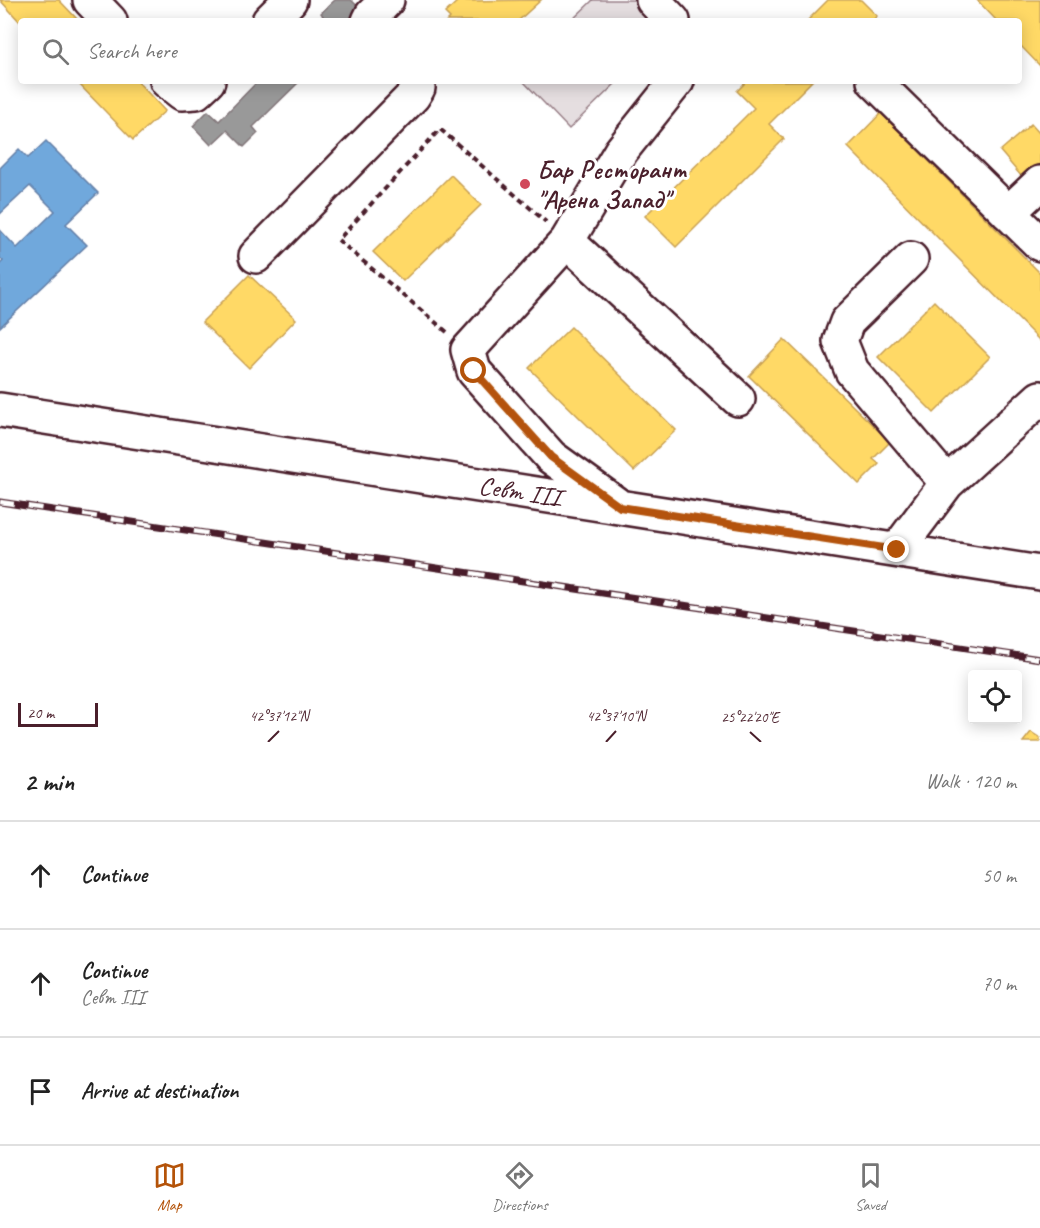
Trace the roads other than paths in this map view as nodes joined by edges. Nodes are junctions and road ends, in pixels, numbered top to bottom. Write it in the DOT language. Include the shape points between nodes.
graph roads {
  1 [pos="90,0"];
  2 [pos="290,0"];
  3 [pos="387,0"];
  4 [pos="653,0"];
  5 [pos="107,18"];
  6 [pos="272,18"];
  7 [pos="370,18"];
  8 [pos="670,18"];
  9 [pos="171,84"];
  10 [pos="205,84"];
  11 [pos="417,84"];
  12 [pos="675,84"];
  13 [pos="877,84"];
  14 [pos="1040,183"];
  15 [pos="1008,213"];
  16 [pos="567,241"];
  17 [pos="1040,244"];
  18 [pos="256,256"];
  19 [pos="910,259"];
  20 [pos="1040,398"];
  21 [pos="738,399"];
  22 [pos="0,410"];
  23 [pos="947,483"];
  24 [pos="620,507"];
  25 [pos="897,550"];
  26 [pos="1040,573"];
  1 -- 5 [label="street"];
  2 -- 6 [label="street"];
  3 -- 7 [label="street"];
  4 -- 8 [label="street"];
  9 -- 10 [label="street" via="182,93 196,92"];
  11 -- 18 [label="street" via="413,96"];
  12 -- 16 [label="street" via="621,151"];
  13 -- 15 [label="street"];
  14 -- 15 [label="street"];
  15 -- 17 [label="street"];
  16 -- 21 [label="street"];
  16 -- 24 [label="street" via="468,350 474,371 551,457"];
  19 -- 23 [label="street" via="847,322 840,341 852,371"];
  20 -- 23 [label="street"];
  22 -- 24 [label="street, Севт III"];
  23 -- 25 [label="street"];
  24 -- 25 [label="street, Севт III"];
  25 -- 26 [label="street, Севт III"];
}
